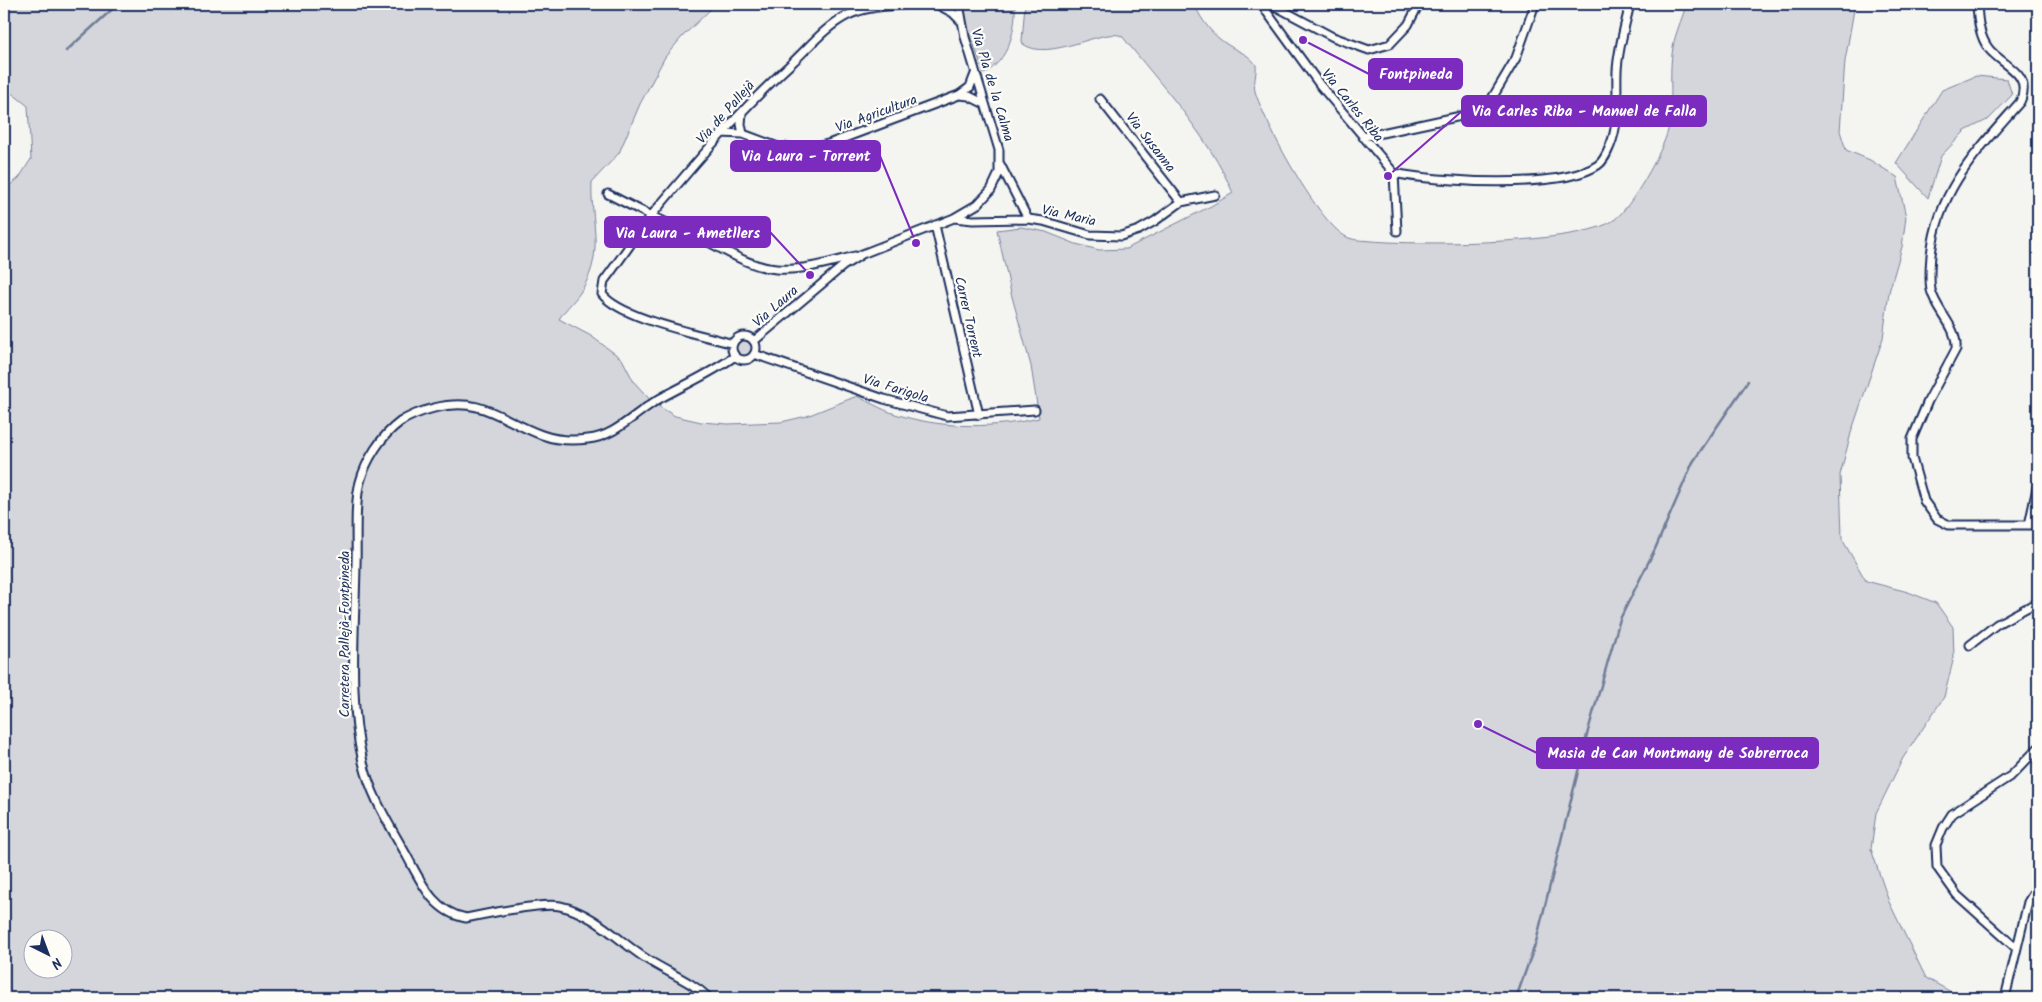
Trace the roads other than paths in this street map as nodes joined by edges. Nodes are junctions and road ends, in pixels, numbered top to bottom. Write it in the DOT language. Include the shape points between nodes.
graph roads {
  1 [pos="911,4"];
  2 [pos="936,4"];
  3 [pos="959,4"];
  4 [pos="1261,4"];
  5 [pos="1270,4"];
  6 [pos="1419,4"];
  7 [pos="1535,4"];
  8 [pos="1630,4"];
  9 [pos="1977,4"];
  10 [pos="960,20"];
  11 [pos="976,73"];
  12 [pos="959,95"];
  13 [pos="1100,98"];
  14 [pos="985,104"];
  15 [pos="742,113"];
  16 [pos="721,133"];
  17 [pos="743,134"];
  18 [pos="1363,137"];
  19 [pos="1000,164"];
  20 [pos="1394,173"];
  21 [pos="608,194"];
  22 [pos="1215,195"];
  23 [pos="1182,202"];
  24 [pos="972,208"];
  25 [pos="651,216"];
  26 [pos="954,218"];
  27 [pos="1028,219"];
  28 [pos="935,225"];
  29 [pos="1397,231"];
  30 [pos="862,254"];
  31 [pos="754,341"];
  32 [pos="733,344"];
  33 [pos="754,354"];
  34 [pos="735,356"];
  35 [pos="1035,410"];
  36 [pos="979,415"];
  37 [pos="2038,483"];
  38 [pos="2029,525"];
  39 [pos="2038,525"];
  40 [pos="2038,606"];
  41 [pos="1970,644"];
  42 [pos="2038,748"];
  43 [pos="2038,886"];
  44 [pos="2016,948"];
  45 [pos="709,998"];
  46 [pos="2004,998"];
  1 -- 15 [label="street, Via de Pallejà" via="866,9 840,19 769,82"];
  2 -- 10 [label="street, Via Pla de la Calma"];
  3 -- 10 [label="street, Via Pla de la Calma"];
  4 -- 18 [label="street, Via Carles Riba"];
  5 -- 6 [label="street" via="1334,37 1369,50 1390,44 1408,25"];
  7 -- 18 [label="street" via="1516,58 1491,100 1475,113"];
  8 -- 20 [label="street" via="1617,70 1617,124 1607,154 1597,165 1574,174 1529,180 1465,182"];
  9 -- 38 [label="street" via="1980,33 1987,46 2020,77 2023,94 2020,102 1960,173 1936,227 1930,267 1931,291 1955,338 1956,349 1917,425 1911,450 1924,501 1943,523"];
  10 -- 11 [label="street, Via Pla de la Calma"];
  11 -- 12 [label="street, Via Agricultura" via="970,87"];
  11 -- 14 [label="street, Via Pla de la Calma"];
  12 -- 14 [label="street"];
  12 -- 17 [label="street, Via Agricultura" via="813,148 778,147"];
  13 -- 23 [label="street, Via Susanna"];
  14 -- 19 [label="street, Via Pla de la Calma"];
  15 -- 16 [label="street, Via de Pallejà"];
  15 -- 17 [label="street"];
  16 -- 17 [label="street, Via Agricultura"];
  16 -- 25 [label="street, Via de Pallejà"];
  18 -- 20 [label="street, Via Carles Riba"];
  19 -- 24 [label="street, Via Pla de la Calma" via="991,190"];
  19 -- 27 [label="street, Via Maria"];
  20 -- 29 [label="street"];
  21 -- 25 [label="street"];
  22 -- 23 [label="street, Via Maria"];
  23 -- 27 [label="street, Via Maria" via="1155,221 1121,236 1090,235"];
  24 -- 26 [label="street, Via Laura"];
  25 -- 30 [label="street" via="761,267 800,268"];
  25 -- 32 [label="street, Via de Pallejà" via="604,281 602,294 614,306 645,319"];
  26 -- 27 [label="street, Via Maria"];
  26 -- 28 [label="street, Via Laura"];
  28 -- 30 [label="street, Via Laura"];
  28 -- 36 [label="street, Carrer Torrent"];
  30 -- 31 [label="street, Via Laura" via="822,282"];
  31 -- 32 [label="street" via="748,336 741,336"];
  31 -- 33 [label="street"];
  32 -- 34 [label="street"];
  33 -- 34 [label="street" via="745,359"];
  33 -- 36 [label="street, Via Farigola" via="884,399 947,416"];
  34 -- 45 [label="street, Carretera Pallejà-Fontpineda" via="651,404 608,434 591,439 542,435 490,410 470,405 449,405 416,414 399,423 378,444 366,464 359,485 357,516 356,728 370,789 427,893 444,910 466,918 559,905 606,929 656,965 699,988"];
  35 -- 36 [label="street, Via Farigola"];
  37 -- 38 [label="street"];
  38 -- 39 [label="street"];
  40 -- 41 [label="street" via="2025,608"];
  42 -- 44 [label="street" via="2012,775 1952,814 1936,846 1937,867 1956,895"];
  43 -- 44 [label="street" via="2028,902"];
  44 -- 46 [label="street"];
}
